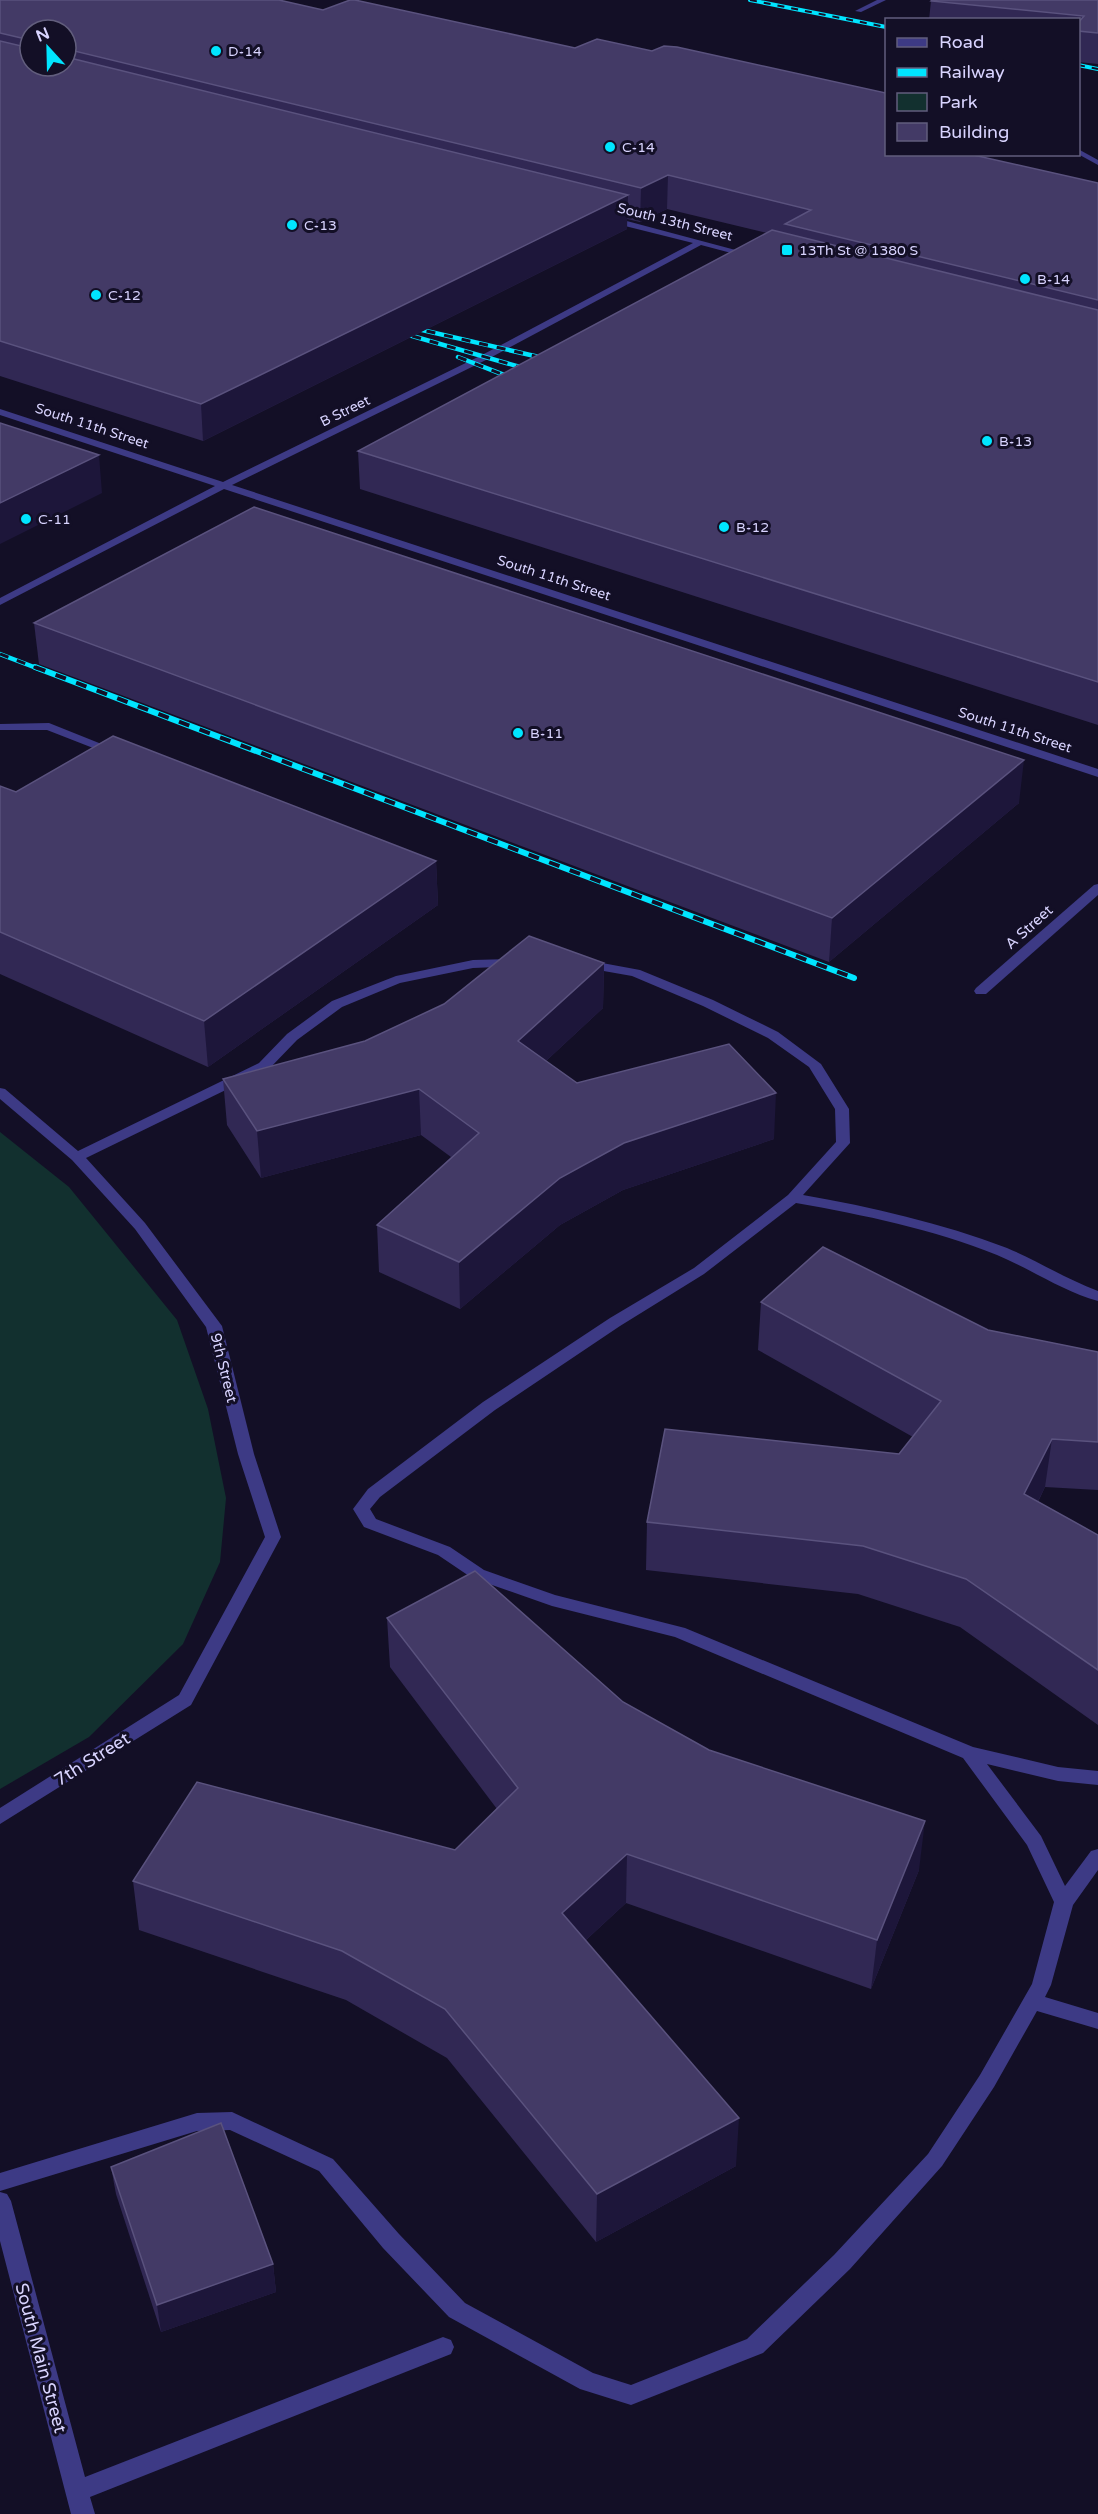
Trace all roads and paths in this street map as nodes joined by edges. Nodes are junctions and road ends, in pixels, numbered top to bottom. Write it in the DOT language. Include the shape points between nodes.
graph roads {
  1 [pos="883,0"];
  2 [pos="860,10"];
  3 [pos="1080,152"];
  4 [pos="1098,163"];
  5 [pos="597,216"];
  6 [pos="701,242"];
  7 [pos="769,259"];
  8 [pos="0,412"];
  9 [pos="224,485"];
  10 [pos="0,602"];
  11 [pos="0,727"];
  12 [pos="124,757"];
  13 [pos="1098,773"];
  14 [pos="1098,888"];
  15 [pos="568,961"];
  16 [pos="533,962"];
  17 [pos="981,991"];
  18 [pos="0,1092"];
  19 [pos="77,1157"];
  20 [pos="793,1198"];
  21 [pos="1098,1296"];
  22 [pos="184,1700"];
  23 [pos="969,1753"];
  24 [pos="1098,1778"];
  25 [pos="0,1817"];
  26 [pos="1098,1856"];
  27 [pos="1064,1902"];
  28 [pos="1032,2001"];
  29 [pos="1098,2021"];
  30 [pos="0,2182"];
  31 [pos="0,2209"];
  32 [pos="443,2347"];
  33 [pos="76,2491"];
  34 [pos="82,2514"];
  1 -- 2 [label="lane"];
  3 -- 4 [label="lane"];
  5 -- 6 [label="lane, South 13th Street"];
  6 -- 7 [label="lane, South 13th Street"];
  6 -- 9 [label="lane, B Street" via="485,357"];
  8 -- 9 [label="lane, South 11th Street"];
  9 -- 10 [label="lane, B Street"];
  9 -- 13 [label="lane, South 11th Street"];
  11 -- 12 [label="lane" via="49,726"];
  14 -- 17 [label="lane, A Street"];
  15 -- 20 [label="lane" via="635,973 708,1003 773,1035 814,1064 842,1109 843,1143"];
  16 -- 19 [label="lane" via="473,964 407,978 338,1004 292,1036 264,1066"];
  18 -- 19 [label="lane, 9th Street"];
  19 -- 22 [label="lane, 9th Street" via="140,1226 214,1326 246,1454 273,1537"];
  20 -- 21 [label="lane" via="865,1210 946,1231"];
  20 -- 23 [label="lane" via="699,1271 489,1406 374,1493 361,1509 370,1523 444,1551 478,1574 552,1600 679,1632"];
  22 -- 25 [label="lane, 7th Street"];
  23 -- 24 [label="lane" via="1058,1774"];
  23 -- 27 [label="lane" via="1034,1841"];
  26 -- 27 [label="lane"];
  27 -- 28 [label="lane" via="1041,1985"];
  28 -- 29 [label="lane"];
  28 -- 30 [label="lane" via="987,2081 935,2160 842,2262 755,2346 631,2395 588,2382 457,2310 326,2165 232,2121 197,2122"];
  31 -- 33 [label="lane, South Main Street"];
  32 -- 33 [label="lane"];
  33 -- 34 [label="lane, South Main Street"];
}
